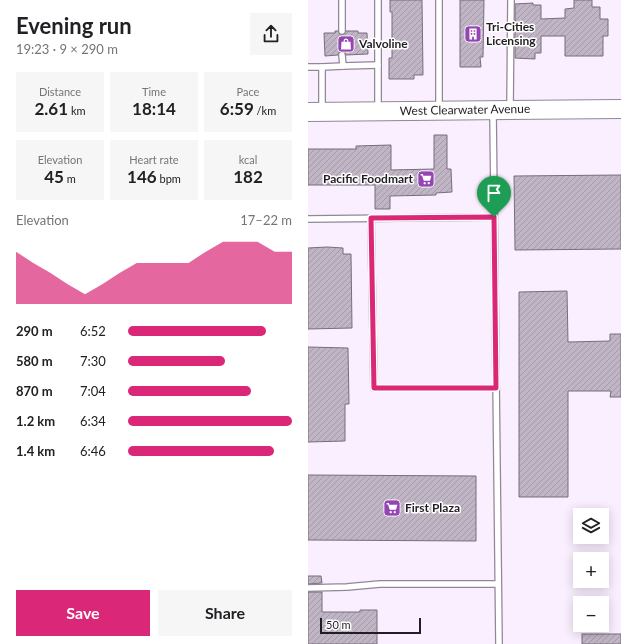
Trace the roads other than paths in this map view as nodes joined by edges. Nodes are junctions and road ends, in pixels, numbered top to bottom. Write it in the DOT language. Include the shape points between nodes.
graph roads {
  1 [pos="342,0"];
  2 [pos="378,0"];
  3 [pos="439,0"];
  4 [pos="511,0"];
  5 [pos="342,31"];
  6 [pos="342,55"];
  7 [pos="378,65"];
  8 [pos="343,66"];
  9 [pos="308,67"];
  10 [pos="322,67"];
  11 [pos="621,109"];
  12 [pos="501,110"];
  13 [pos="378,111"];
  14 [pos="439,111"];
  15 [pos="315,112"];
  16 [pos="494,217"];
  17 [pos="371,218"];
  18 [pos="308,219"];
  19 [pos="496,388"];
  20 [pos="498,584"];
  21 [pos="308,588"];
  22 [pos="499,644"];
  1 -- 5 [label="lane"];
  2 -- 7 [label="lane"];
  3 -- 14 [label="lane"];
  4 -- 12 [label="lane"];
  6 -- 8 [label="lane"];
  7 -- 8 [label="lane"];
  7 -- 13 [label="lane"];
  8 -- 10 [label="lane"];
  9 -- 10 [label="lane"];
  10 -- 15 [label="lane"];
  11 -- 12 [label="main road, West Clearwater Avenue"];
  12 -- 14 [label="main road, West Clearwater Avenue"];
  12 -- 16 [label="lane"];
  13 -- 14 [label="main road, West Clearwater Avenue"];
  13 -- 15 [label="main road, West Clearwater Avenue"];
  16 -- 17 [label="lane"];
  16 -- 19 [label="lane"];
  17 -- 18 [label="lane"];
  17 -- 19 [label="lane" via="374,388"];
  19 -- 20 [label="lane"];
  20 -- 21 [label="lane" via="380,584 347,588"];
  20 -- 22 [label="lane"];
}
